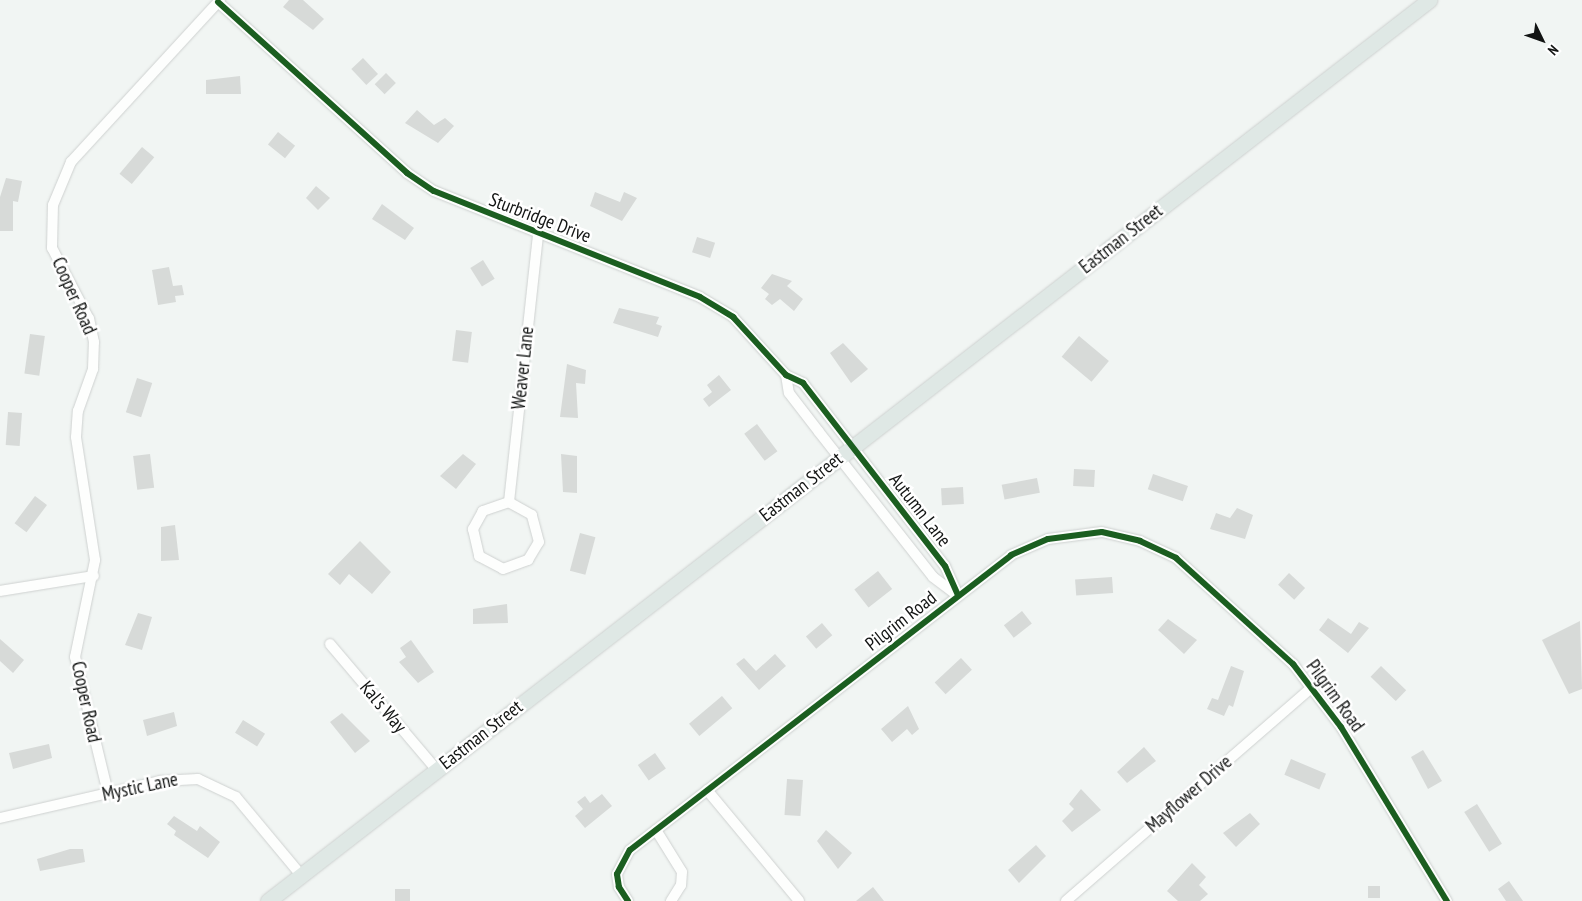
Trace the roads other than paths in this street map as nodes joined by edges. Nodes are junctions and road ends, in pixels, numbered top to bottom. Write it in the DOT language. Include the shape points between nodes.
graph roads {
  1 [pos="1429,0"];
  2 [pos="219,1"];
  3 [pos="538,233"];
  4 [pos="786,375"];
  5 [pos="853,447"];
  6 [pos="840,457"];
  7 [pos="509,502"];
  8 [pos="94,576"];
  9 [pos="0,591"];
  10 [pos="958,596"];
  11 [pos="330,644"];
  12 [pos="1313,686"];
  13 [pos="437,770"];
  14 [pos="707,790"];
  15 [pos="108,793"];
  16 [pos="0,818"];
  17 [pos="656,830"];
  18 [pos="302,875"];
  19 [pos="268,901"];
  20 [pos="628,901"];
  21 [pos="671,901"];
  22 [pos="799,901"];
  23 [pos="1066,901"];
  24 [pos="1447,901"];
  1 -- 5 [label="main road, Eastman Street"];
  2 -- 3 [label="street, Sturbridge Drive" via="420,183"];
  2 -- 8 [label="street, Cooper Road" via="71,162 56,188 52,248 89,319 94,342 93,369 76,430 95,547"];
  3 -- 4 [label="street, Sturbridge Drive" via="715,305 748,330"];
  3 -- 7 [label="street, Weaver Lane"];
  4 -- 5 [label="street, Sturbridge Drive" via="803,383"];
  4 -- 6 [label="street, Sturbridge Drive" via="789,393"];
  5 -- 6 [label="main road, Eastman Street"];
  5 -- 10 [label="street, Autumn Lane" via="946,566"];
  6 -- 10 [label="street, Autumn Lane" via="933,577"];
  6 -- 13 [label="main road, Eastman Street"];
  7 -- 7 [label="street" via="532,515 538,542 528,560 503,569 479,556 473,529 483,511"];
  8 -- 9 [label="street"];
  8 -- 15 [label="street, Cooper Road" via="75,657"];
  10 -- 12 [label="street, Pilgrim Road" via="1035,543 1088,532 1128,537 1186,566"];
  10 -- 14 [label="street, Pilgrim Road"];
  11 -- 13 [label="street, Kal's Way"];
  12 -- 23 [label="street, Mayflower Drive"];
  12 -- 24 [label="street, Pilgrim Road"];
  13 -- 18 [label="main road, Eastman Street"];
  14 -- 17 [label="street, Pilgrim Road"];
  14 -- 22 [label="street"];
  15 -- 16 [label="street, Mystic Lane"];
  15 -- 18 [label="street, Mystic Lane" via="182,778 219,785 250,810"];
  17 -- 20 [label="street, Pilgrim Road" via="625,855 618,867 619,887"];
  17 -- 21 [label="street" via="682,872 681,885"];
  18 -- 19 [label="main road, Eastman Street"];
}
